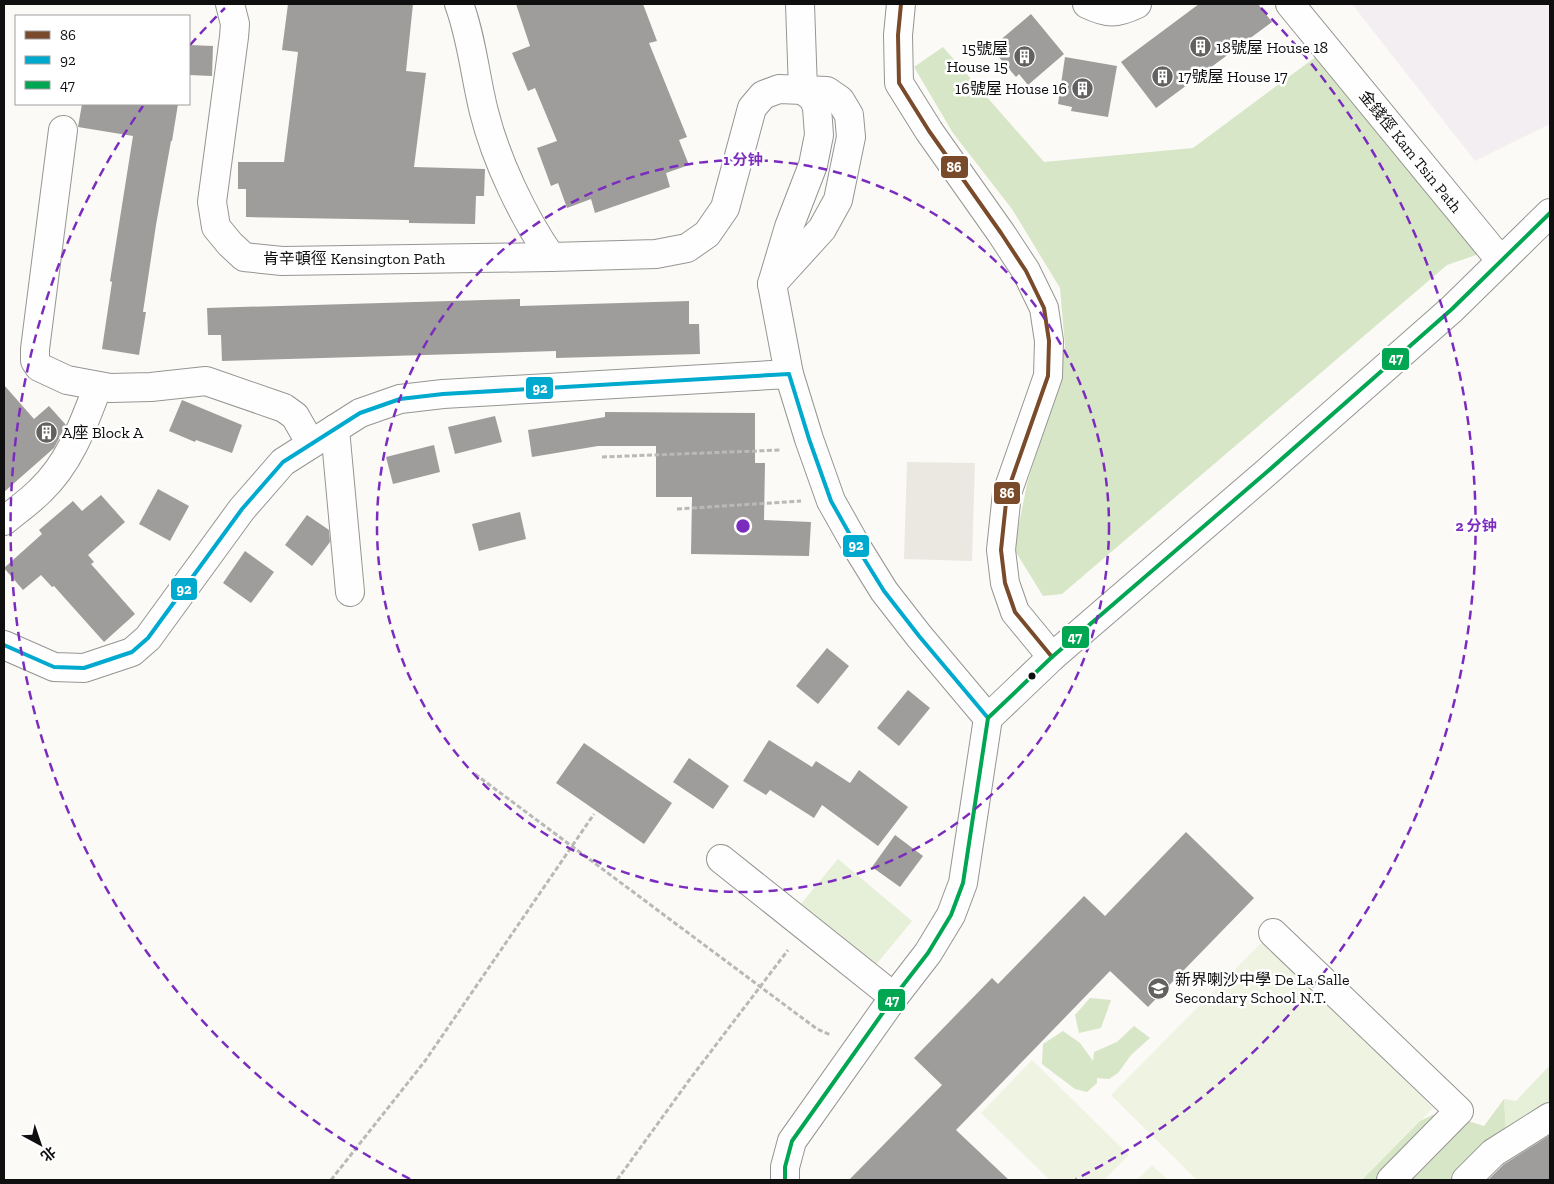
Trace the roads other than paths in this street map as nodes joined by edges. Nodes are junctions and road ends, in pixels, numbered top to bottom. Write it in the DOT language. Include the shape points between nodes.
graph roads {
  1 [pos="230,4"];
  2 [pos="459,4"];
  3 [pos="800,4"];
  4 [pos="901,4"];
  5 [pos="1087,4"];
  6 [pos="1137,4"];
  7 [pos="1290,4"];
  8 [pos="803,90"];
  9 [pos="63,130"];
  10 [pos="1550,213"];
  11 [pos="551,257"];
  12 [pos="1502,261"];
  13 [pos="772,284"];
  14 [pos="789,374"];
  15 [pos="98,386"];
  16 [pos="335,429"];
  17 [pos="311,444"];
  18 [pos="4,521"];
  19 [pos="350,592"];
  20 [pos="4,645"];
  21 [pos="1052,657"];
  22 [pos="988,718"];
  23 [pos="721,858"];
  24 [pos="1273,933"];
  25 [pos="894,997"];
  26 [pos="1550,1117"];
  27 [pos="1470,1179"];
  28 [pos="785,1180"];
  29 [pos="1391,1180"];
  1 -- 11 [label="street, 肯辛頓徑 Kensington Path" via="235,24 234,37 212,202 216,227 244,257 282,261"];
  2 -- 11 [label="street" via="495,149 538,239"];
  3 -- 8 [label="street"];
  4 -- 21 [label="street" via="899,83 1026,271 1044,308 1049,341 1048,376 1007,493 1001,550 1005,583 1016,612"];
  5 -- 6 [label="street" via="1102,11 1122,11"];
  7 -- 12 [label="street, 金錢徑 Kam Tsin Path"];
  8 -- 11 [label="street, 肯辛頓徑 Kensington Path" via="779,89 763,95 752,108 725,208 707,234 687,248 656,254"];
  8 -- 13 [label="street" via="814,99 819,135 813,165"];
  8 -- 13 [label="street, 肯辛頓徑 Kensington Path" via="827,91 840,100 848,115 851,137 834,208 822,230"];
  9 -- 15 [label="street" via="35,361 39,367 67,380"];
  10 -- 12 [label="street"];
  12 -- 21 [label="street" via="1268,472"];
  13 -- 14 [label="street"];
  14 -- 16 [label="street" via="400,399 360,413"];
  14 -- 22 [label="street" via="831,501 858,549 884,591"];
  15 -- 17 [label="street" via="151,387 206,381 284,408 295,416"];
  15 -- 18 [label="street" via="82,429 53,477"];
  16 -- 17 [label="street"];
  16 -- 19 [label="street"];
  17 -- 20 [label="street" via="283,462 148,638 132,652 84,668 54,667"];
  21 -- 22 [label="street"];
  22 -- 25 [label="street" via="963,883 951,915 933,945"];
  23 -- 25 [label="street"];
  24 -- 29 [label="street" via="1459,1111"];
  25 -- 28 [label="street" via="792,1141 784,1167"];
  26 -- 27 [label="street" via="1493,1153"];
}
